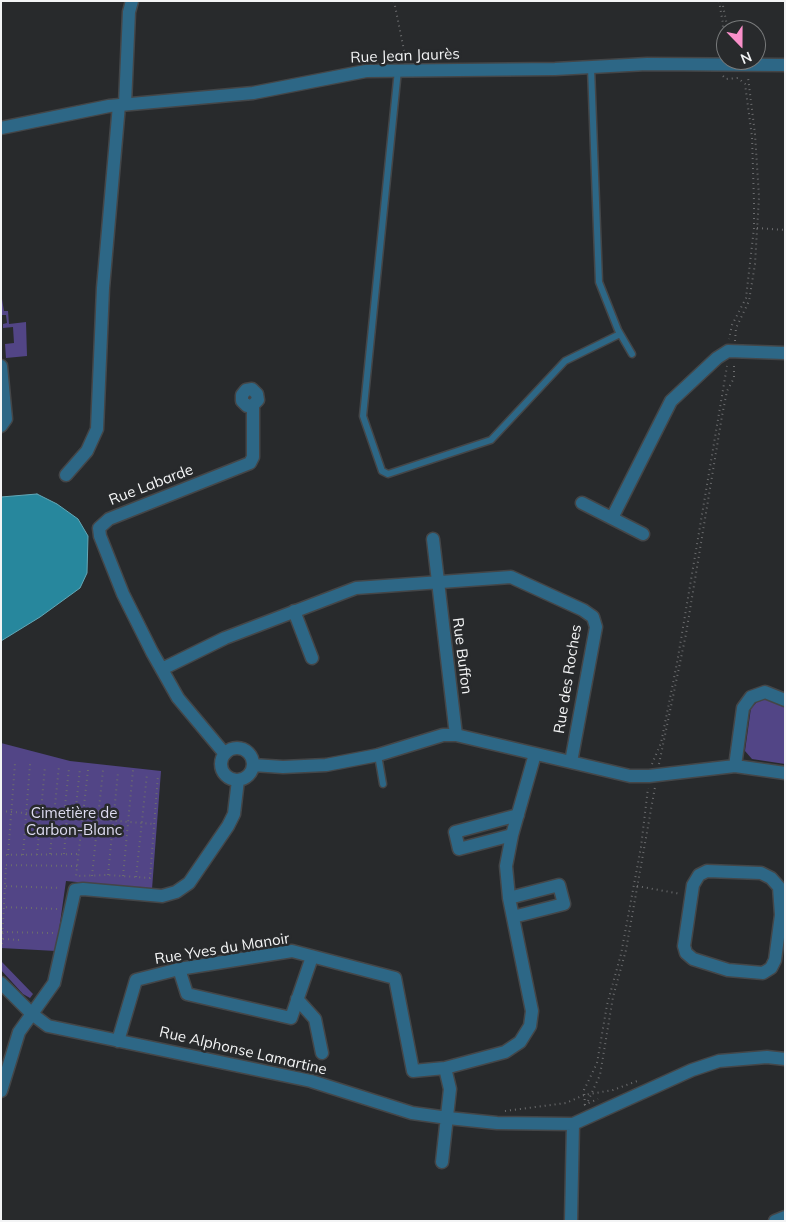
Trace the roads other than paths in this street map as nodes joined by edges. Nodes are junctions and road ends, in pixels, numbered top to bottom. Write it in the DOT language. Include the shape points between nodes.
graph roads {
  1 [pos="132,1"];
  2 [pos="785,65"];
  3 [pos="591,68"];
  4 [pos="402,70"];
  5 [pos="122,105"];
  6 [pos="1,128"];
  7 [pos="620,334"];
  8 [pos="785,353"];
  9 [pos="632,354"];
  10 [pos="1,366"];
  11 [pos="250,405"];
  12 [pos="1,426"];
  13 [pos="66,475"];
  14 [pos="582,503"];
  15 [pos="612,518"];
  16 [pos="643,534"];
  17 [pos="433,539"];
  18 [pos="436,581"];
  19 [pos="294,611"];
  20 [pos="312,658"];
  21 [pos="162,669"];
  22 [pos="785,700"];
  23 [pos="456,735"];
  24 [pos="225,754"];
  25 [pos="378,754"];
  26 [pos="536,754"];
  27 [pos="571,762"];
  28 [pos="253,765"];
  29 [pos="735,766"];
  30 [pos="785,773"];
  31 [pos="238,780"];
  32 [pos="383,784"];
  33 [pos="518,815"];
  34 [pos="512,835"];
  35 [pos="509,898"];
  36 [pos="783,915"];
  37 [pos="513,918"];
  38 [pos="312,957"];
  39 [pos="179,969"];
  40 [pos="1,983"];
  41 [pos="297,999"];
  42 [pos="32,1014"];
  43 [pos="118,1041"];
  44 [pos="322,1053"];
  45 [pos="785,1059"];
  46 [pos="446,1068"];
  47 [pos="1,1091"];
  48 [pos="448,1118"];
  49 [pos="573,1124"];
  50 [pos="442,1162"];
  51 [pos="785,1217"];
  52 [pos="571,1221"];
  53 [pos="775,1221"];
  1 -- 5 [label="street"];
  2 -- 3 [label="street, Rue Jean Jaurès" via="647,64"];
  3 -- 4 [label="street, Rue Jean Jaurès"];
  3 -- 7 [label="lane" via="600,282"];
  4 -- 5 [label="street, Rue Jean Jaurès" via="366,71 249,93"];
  4 -- 7 [label="lane" via="363,416 382,472 388,474 491,440 565,361"];
  5 -- 6 [label="street, Rue Jean Jaurès"];
  5 -- 13 [label="street" via="103,288 97,429 87,452"];
  7 -- 9 [label="lane"];
  8 -- 15 [label="street" via="732,351 717,358 671,400"];
  10 -- 12 [label="street" via="6,419"];
  11 -- 21 [label="street, Rue Labarde" via="250,463 109,519 99,528 124,594"];
  14 -- 15 [label="street"];
  15 -- 16 [label="street"];
  17 -- 18 [label="street"];
  18 -- 19 [label="street, Rue des Roches" via="356,588"];
  18 -- 23 [label="street, Rue Buffon"];
  18 -- 27 [label="street, Rue des Roches" via="511,577 593,617 596,627"];
  19 -- 20 [label="street"];
  19 -- 21 [label="street, Rue des Roches" via="226,638"];
  21 -- 24 [label="street" via="178,698"];
  22 -- 29 [label="street" via="765,692 751,697 743,708"];
  23 -- 25 [label="street" via="443,735"];
  23 -- 26 [label="street"];
  24 -- 28 [label="street" via="233,749 243,750"];
  24 -- 31 [label="street" via="222,769 228,778"];
  25 -- 28 [label="street" via="326,765"];
  25 -- 32 [label="lane"];
  26 -- 27 [label="street"];
  26 -- 33 [label="street"];
  27 -- 29 [label="street" via="630,776"];
  28 -- 31 [label="street" via="250,774"];
  29 -- 30 [label="street"];
  31 -- 42 [label="street" via="234,814 228,826 189,883 176,892 162,896 83,888 75,890 54,983"];
  33 -- 34 [label="street"];
  33 -- 34 [label="street" via="455,832 459,849"];
  34 -- 35 [label="street" via="506,866"];
  35 -- 37 [label="street"];
  35 -- 37 [label="street" via="559,885 564,904"];
  36 -- 36 [label="street" via="779,887 771,878 761,873 707,871 699,875 693,885 684,946 686,953 693,959 728,970 763,973 775,960"];
  37 -- 46 [label="street" via="532,1011 530,1026 520,1042 505,1052"];
  38 -- 39 [label="street, Rue Yves du Manoir" via="292,951"];
  38 -- 41 [label="street"];
  38 -- 46 [label="street, Rue Yves du Manoir" via="395,978 413,1071"];
  39 -- 41 [label="street" via="187,994 290,1018"];
  39 -- 43 [label="street, Rue Yves du Manoir" via="136,980"];
  40 -- 42 [label="street, Rue Alphonse Lamartine"];
  41 -- 44 [label="street" via="315,1019"];
  42 -- 43 [label="street, Rue Alphonse Lamartine" via="48,1026"];
  42 -- 47 [label="street" via="19,1032"];
  43 -- 48 [label="street, Rue Alphonse Lamartine" via="311,1081 412,1113"];
  45 -- 49 [label="street" via="767,1057 718,1062 692,1070"];
  46 -- 48 [label="street" via="450,1089"];
  48 -- 49 [label="street, Rue Alphonse Lamartine" via="497,1123"];
  48 -- 50 [label="street"];
  49 -- 52 [label="street"];
  51 -- 53 [label="street"];
}
